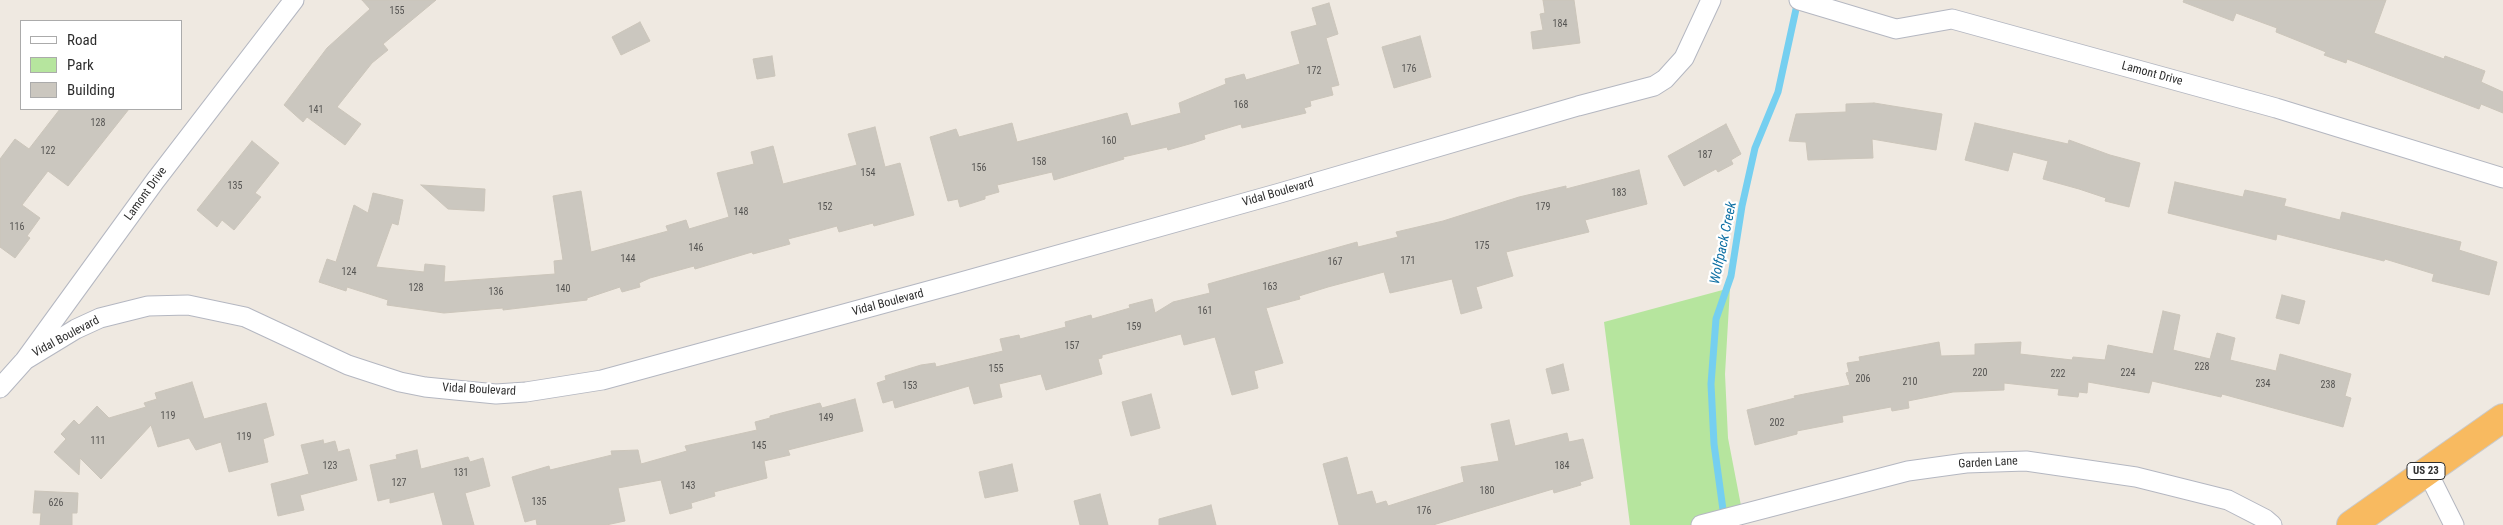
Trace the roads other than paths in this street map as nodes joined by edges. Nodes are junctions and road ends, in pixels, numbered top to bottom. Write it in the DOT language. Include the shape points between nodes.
graph roads {
  1 [pos="294,0"];
  2 [pos="1711,0"];
  3 [pos="1799,0"];
  4 [pos="2503,178"];
  5 [pos="24,360"];
  6 [pos="0,388"];
  7 [pos="2503,418"];
  8 [pos="2426,471"];
  9 [pos="1716,521"];
  10 [pos="2272,525"];
  11 [pos="2351,525"];
  12 [pos="2454,525"];
  1 -- 5 [label="street, Lamont Drive"];
  2 -- 5 [label="street, Vidal Boulevard" via="1684,58 1665,80 1654,86 986,276 602,380 496,394 425,387 348,365 245,317 188,305 148,306 100,318"];
  3 -- 4 [label="street, Lamont Drive" via="1896,29 1952,19 2276,108"];
  5 -- 6 [label="street, Lamont Drive"];
  7 -- 8 [label="highway, US 23"];
  8 -- 11 [label="highway, US 23"];
  8 -- 12 [label="street"];
  9 -- 10 [label="street, Garden Lane" via="1908,471 1966,463 2026,461 2136,477 2228,500"];
}
